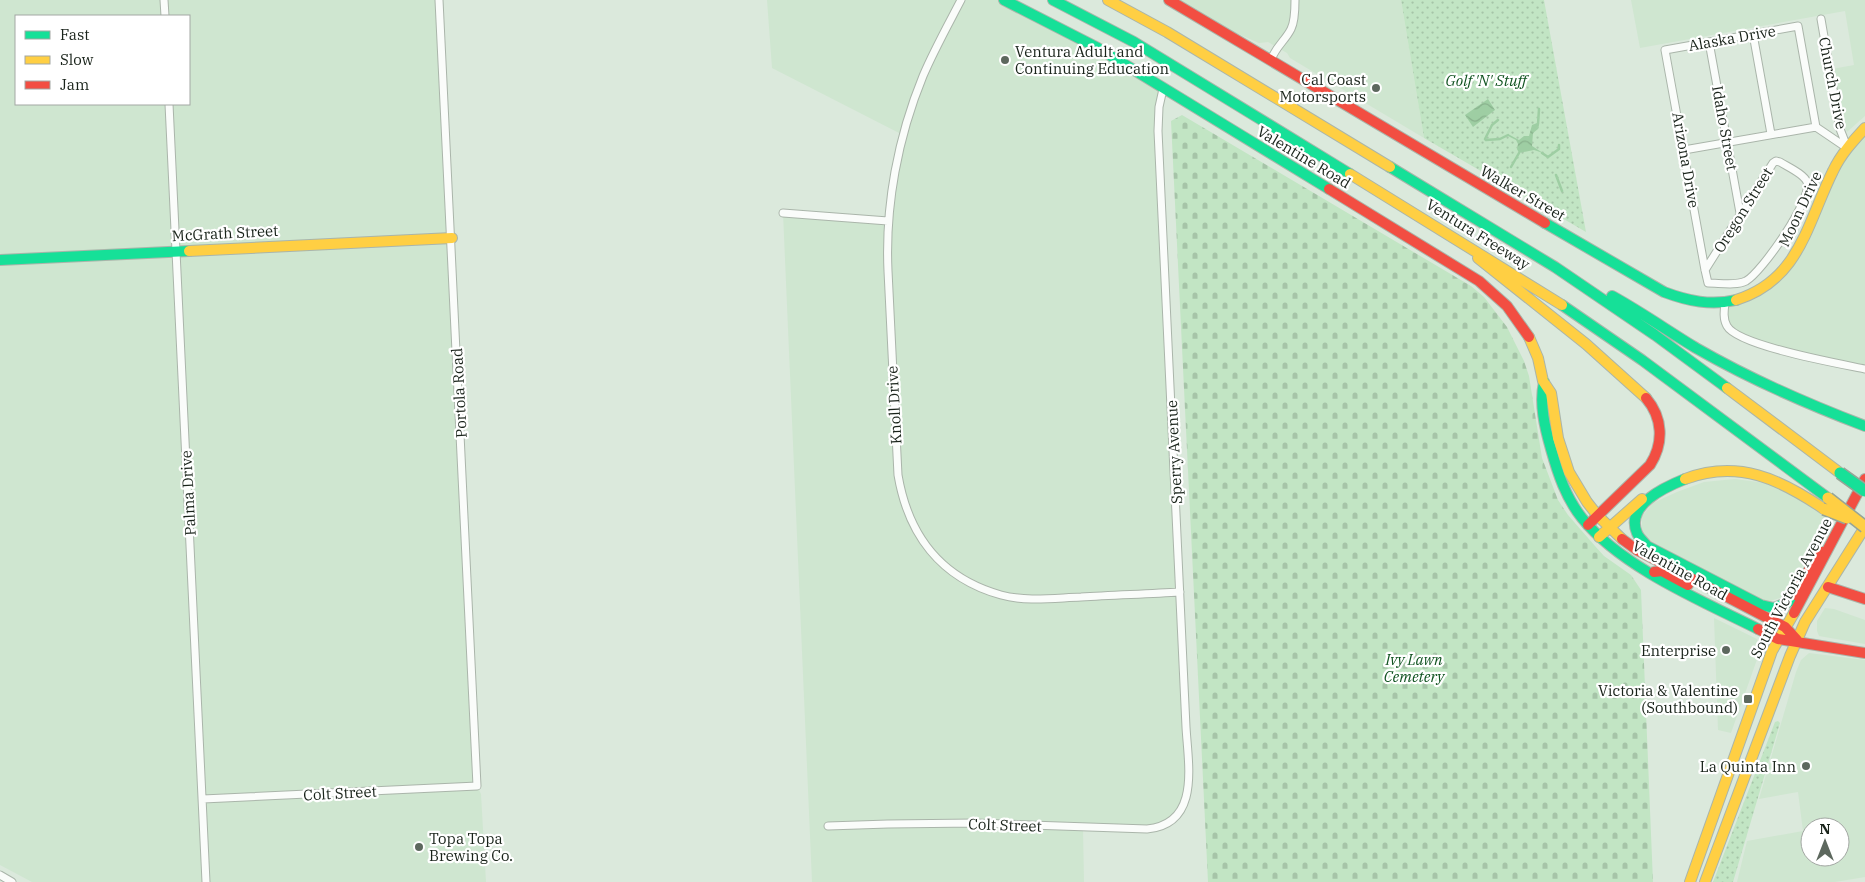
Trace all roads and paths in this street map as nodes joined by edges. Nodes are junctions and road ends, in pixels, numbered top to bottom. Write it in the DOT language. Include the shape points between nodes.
graph roads {
  1 [pos="164,0"];
  2 [pos="439,0"];
  3 [pos="961,0"];
  4 [pos="1004,0"];
  5 [pos="1053,0"];
  6 [pos="1108,0"];
  7 [pos="1169,0"];
  8 [pos="1295,0"];
  9 [pos="165,15"];
  10 [pos="1821,19"];
  11 [pos="1753,34"];
  12 [pos="1709,42"];
  13 [pos="1666,50"];
  14 [pos="1271,60"];
  15 [pos="1163,89"];
  16 [pos="169,105"];
  17 [pos="1816,127"];
  18 [pos="1865,128"];
  19 [pos="1772,134"];
  20 [pos="1728,143"];
  21 [pos="1847,148"];
  22 [pos="1684,150"];
  23 [pos="782,213"];
  24 [pos="1740,214"];
  25 [pos="888,221"];
  26 [pos="1499,231"];
  27 [pos="452,238"];
  28 [pos="1467,245"];
  29 [pos="176,251"];
  30 [pos="0,260"];
  31 [pos="1705,270"];
  32 [pos="1725,304"];
  33 [pos="1865,369"];
  34 [pos="1544,382"];
  35 [pos="1865,426"];
  36 [pos="1865,479"];
  37 [pos="1865,491"];
  38 [pos="1654,494"];
  39 [pos="1826,504"];
  40 [pos="1598,516"];
  41 [pos="1588,525"];
  42 [pos="1863,525"];
  43 [pos="1609,528"];
  44 [pos="1599,537"];
  45 [pos="1834,538"];
  46 [pos="1650,573"];
  47 [pos="1701,585"];
  48 [pos="1828,587"];
  49 [pos="1180,592"];
  50 [pos="1865,599"];
  51 [pos="1791,601"];
  52 [pos="1740,605"];
  53 [pos="1784,628"];
  54 [pos="1778,639"];
  55 [pos="1797,640"];
  56 [pos="1865,653"];
  57 [pos="477,786"];
  58 [pos="203,799"];
  59 [pos="1178,813"];
  60 [pos="828,826"];
  61 [pos="0,875"];
  62 [pos="12,882"];
  63 [pos="206,882"];
  64 [pos="1690,882"];
  65 [pos="1706,882"];
  1 -- 9 [label="street"];
  2 -- 27 [label="street, Portola Road"];
  3 -- 25 [label="street, Knoll Drive" via="908,116 897,160"];
  4 -- 15 [label="main road, Valentine Road" via="1098,48"];
  5 -- 28 [label="main road, Ventura Freeway" via="1134,42"];
  6 -- 26 [label="main road, Ventura Freeway"];
  7 -- 14 [label="main road, Walker Street"];
  8 -- 14 [label="street" via="1291,29 1275,49"];
  10 -- 21 [label="street, Church Drive" via="1840,129"];
  11 -- 12 [label="street, Alaska Drive"];
  11 -- 17 [label="street, Alaska Drive" via="1798,26"];
  11 -- 19 [label="street"];
  12 -- 13 [label="street, Alaska Drive"];
  12 -- 20 [label="street, Idaho Street"];
  13 -- 22 [label="street, Arizona Drive"];
  14 -- 32 [label="main road, Walker Street" via="1664,292 1704,304"];
  15 -- 34 [label="main road, Valentine Road" via="1495,293 1521,324 1538,359"];
  15 -- 49 [label="street, Sperry Avenue" via="1157,124"];
  16 -- 29 [label="street, Palma Drive"];
  17 -- 19 [label="street"];
  17 -- 21 [label="street"];
  18 -- 21 [label="main road, Moon Drive"];
  19 -- 20 [label="street"];
  20 -- 22 [label="street"];
  20 -- 24 [label="street, Idaho Street"];
  21 -- 32 [label="main road, Moon Drive" via="1788,267 1762,289"];
  22 -- 31 [label="street, Arizona Drive"];
  23 -- 25 [label="street"];
  24 -- 31 [label="street, Oregon Street"];
  24 -- 31 [label="street, Oregon Street" via="1776,161 1804,178 1808,185 1781,242 1753,277 1742,282 1708,283"];
  25 -- 49 [label="street, Knoll Drive" via="898,475 903,504 924,543 959,576 1001,595 1041,599"];
  26 -- 35 [label="main road" via="1718,360 1792,396"];
  26 -- 37 [label="main road, Ventura Freeway, bridge" via="1634,320"];
  27 -- 29 [label="main road, McGrath Street"];
  27 -- 57 [label="street, Portola Road"];
  28 -- 39 [label="main road, Ventura Freeway" via="1635,355"];
  28 -- 40 [label="main road" via="1486,266 1614,367 1647,398 1654,409 1660,434 1654,460"];
  29 -- 30 [label="main road, McGrath Street"];
  29 -- 58 [label="street, Palma Drive"];
  32 -- 33 [label="street" via="1727,327 1738,335 1803,357"];
  34 -- 40 [label="main road, Valentine Road" via="1550,390 1565,462 1583,498"];
  34 -- 41 [label="main road, Valentine Road" via="1541,392 1554,465 1570,501"];
  36 -- 45 [label="main road, South Victoria Avenue"];
  38 -- 39 [label="main road" via="1674,482 1698,475 1748,472 1784,484"];
  38 -- 43 [label="main road" via="1638,501"];
  38 -- 51 [label="main road" via="1642,505 1636,519 1637,532 1646,546 1760,605 1774,608"];
  39 -- 42 [label="main road, bridge"];
  40 -- 41 [label="main road"];
  40 -- 43 [label="main road, Valentine Road"];
  41 -- 44 [label="main road, Valentine Road"];
  42 -- 48 [label="main road, South Victoria Avenue"];
  43 -- 44 [label="main road"];
  43 -- 47 [label="main road, Valentine Road" via="1637,550"];
  44 -- 46 [label="main road, Valentine Road" via="1627,560"];
  45 -- 51 [label="main road" via="1813,563"];
  45 -- 53 [label="main road, South Victoria Avenue"];
  46 -- 47 [label="main road" via="1662,572 1691,587"];
  46 -- 54 [label="main road, Valentine Road"];
  47 -- 52 [label="main road, Valentine Road"];
  48 -- 50 [label="main road"];
  48 -- 55 [label="main road, South Victoria Avenue"];
  49 -- 59 [label="street, Sperry Avenue" via="1189,786 1186,801"];
  51 -- 52 [label="main road" via="1773,609"];
  52 -- 53 [label="main road, Valentine Road"];
  53 -- 54 [label="main road, South Victoria Avenue"];
  53 -- 55 [label="main road, Valentine Road"];
  54 -- 55 [label="main road, Valentine Road"];
  54 -- 64 [label="main road, South Victoria Avenue"];
  55 -- 56 [label="main road, Valentine Road"];
  55 -- 65 [label="main road, South Victoria Avenue"];
  57 -- 58 [label="street, Colt Street"];
  58 -- 63 [label="street, Palma Drive"];
  59 -- 60 [label="street, Colt Street" via="1168,823 1147,829 975,823"];
  61 -- 62 [label="street"];
}
